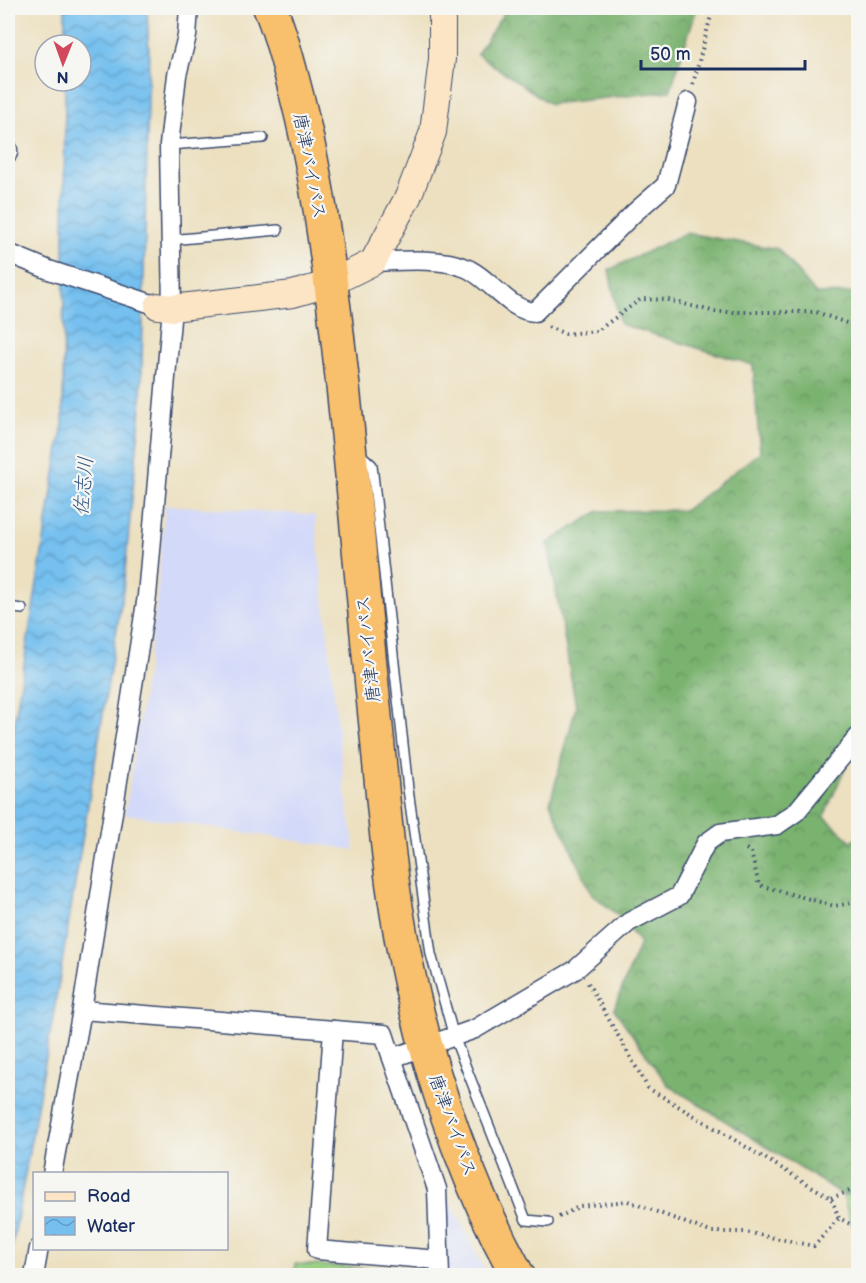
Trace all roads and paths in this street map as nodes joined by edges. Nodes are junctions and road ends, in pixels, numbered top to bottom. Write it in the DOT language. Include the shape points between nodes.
graph roads {
  1 [pos="189,8"];
  2 [pos="270,8"];
  3 [pos="442,8"];
  4 [pos="713,8"];
  5 [pos="688,102"];
  6 [pos="263,138"];
  7 [pos="169,145"];
  8 [pos="278,230"];
  9 [pos="170,240"];
  10 [pos="8,253"];
  11 [pos="373,261"];
  12 [pos="331,283"];
  13 [pos="165,307"];
  14 [pos="536,312"];
  15 [pos="858,331"];
  16 [pos="8,607"];
  17 [pos="22,609"];
  18 [pos="858,737"];
  19 [pos="720,833"];
  20 [pos="858,902"];
  21 [pos="575,970"];
  22 [pos="82,1010"];
  23 [pos="333,1030"];
  24 [pos="440,1042"];
  25 [pos="392,1058"];
  26 [pos="52,1172"];
  27 [pos="858,1188"];
  28 [pos="831,1198"];
  29 [pos="839,1218"];
  30 [pos="548,1222"];
  31 [pos="858,1228"];
  32 [pos="39,1250"];
  33 [pos="440,1268"];
  34 [pos="34,1275"];
  35 [pos="518,1275"];
  1 -- 7 [label="street"];
  2 -- 12 [label="highway, 唐津バイパス" via="307,135"];
  3 -- 11 [label="street" via="442,59 433,132 408,196"];
  4 -- 5 [label="path"];
  5 -- 14 [label="street" via="666,185"];
  6 -- 7 [label="lane"];
  7 -- 9 [label="street"];
  8 -- 9 [label="lane"];
  9 -- 13 [label="street"];
  10 -- 13 [label="street"];
  11 -- 12 [label="street"];
  11 -- 14 [label="street" via="464,266 524,312"];
  12 -- 13 [label="street" via="293,294"];
  12 -- 24 [label="highway, 唐津バイパス" via="351,445 387,840 404,955"];
  13 -- 22 [label="street" via="147,596"];
  14 -- 15 [label="path" via="542,324 566,334 597,331 641,299 668,300 717,312 816,312"];
  16 -- 17 [label="lane"];
  18 -- 19 [label="street" via="796,812 777,825"];
  19 -- 20 [label="path" via="751,852 759,885 834,906"];
  19 -- 21 [label="street" via="706,843 680,896 629,922"];
  21 -- 24 [label="street" via="475,1029"];
  21 -- 28 [label="path" via="593,988 648,1088"];
  22 -- 23 [label="street"];
  22 -- 26 [label="street"];
  23 -- 25 [label="street" via="384,1034"];
  23 -- 33 [label="street" via="317,1250"];
  24 -- 25 [label="street"];
  24 -- 30 [label="lane" via="526,1220"];
  24 -- 35 [label="highway, 唐津バイパス" via="456,1142 491,1226"];
  25 -- 33 [label="street" via="437,1190"];
  27 -- 28 [label="path"];
  28 -- 29 [label="path"];
  29 -- 30 [label="path" via="814,1246 745,1232 710,1232 628,1201 580,1206"];
  29 -- 31 [label="path"];
  32 -- 34 [label="street"];
}
